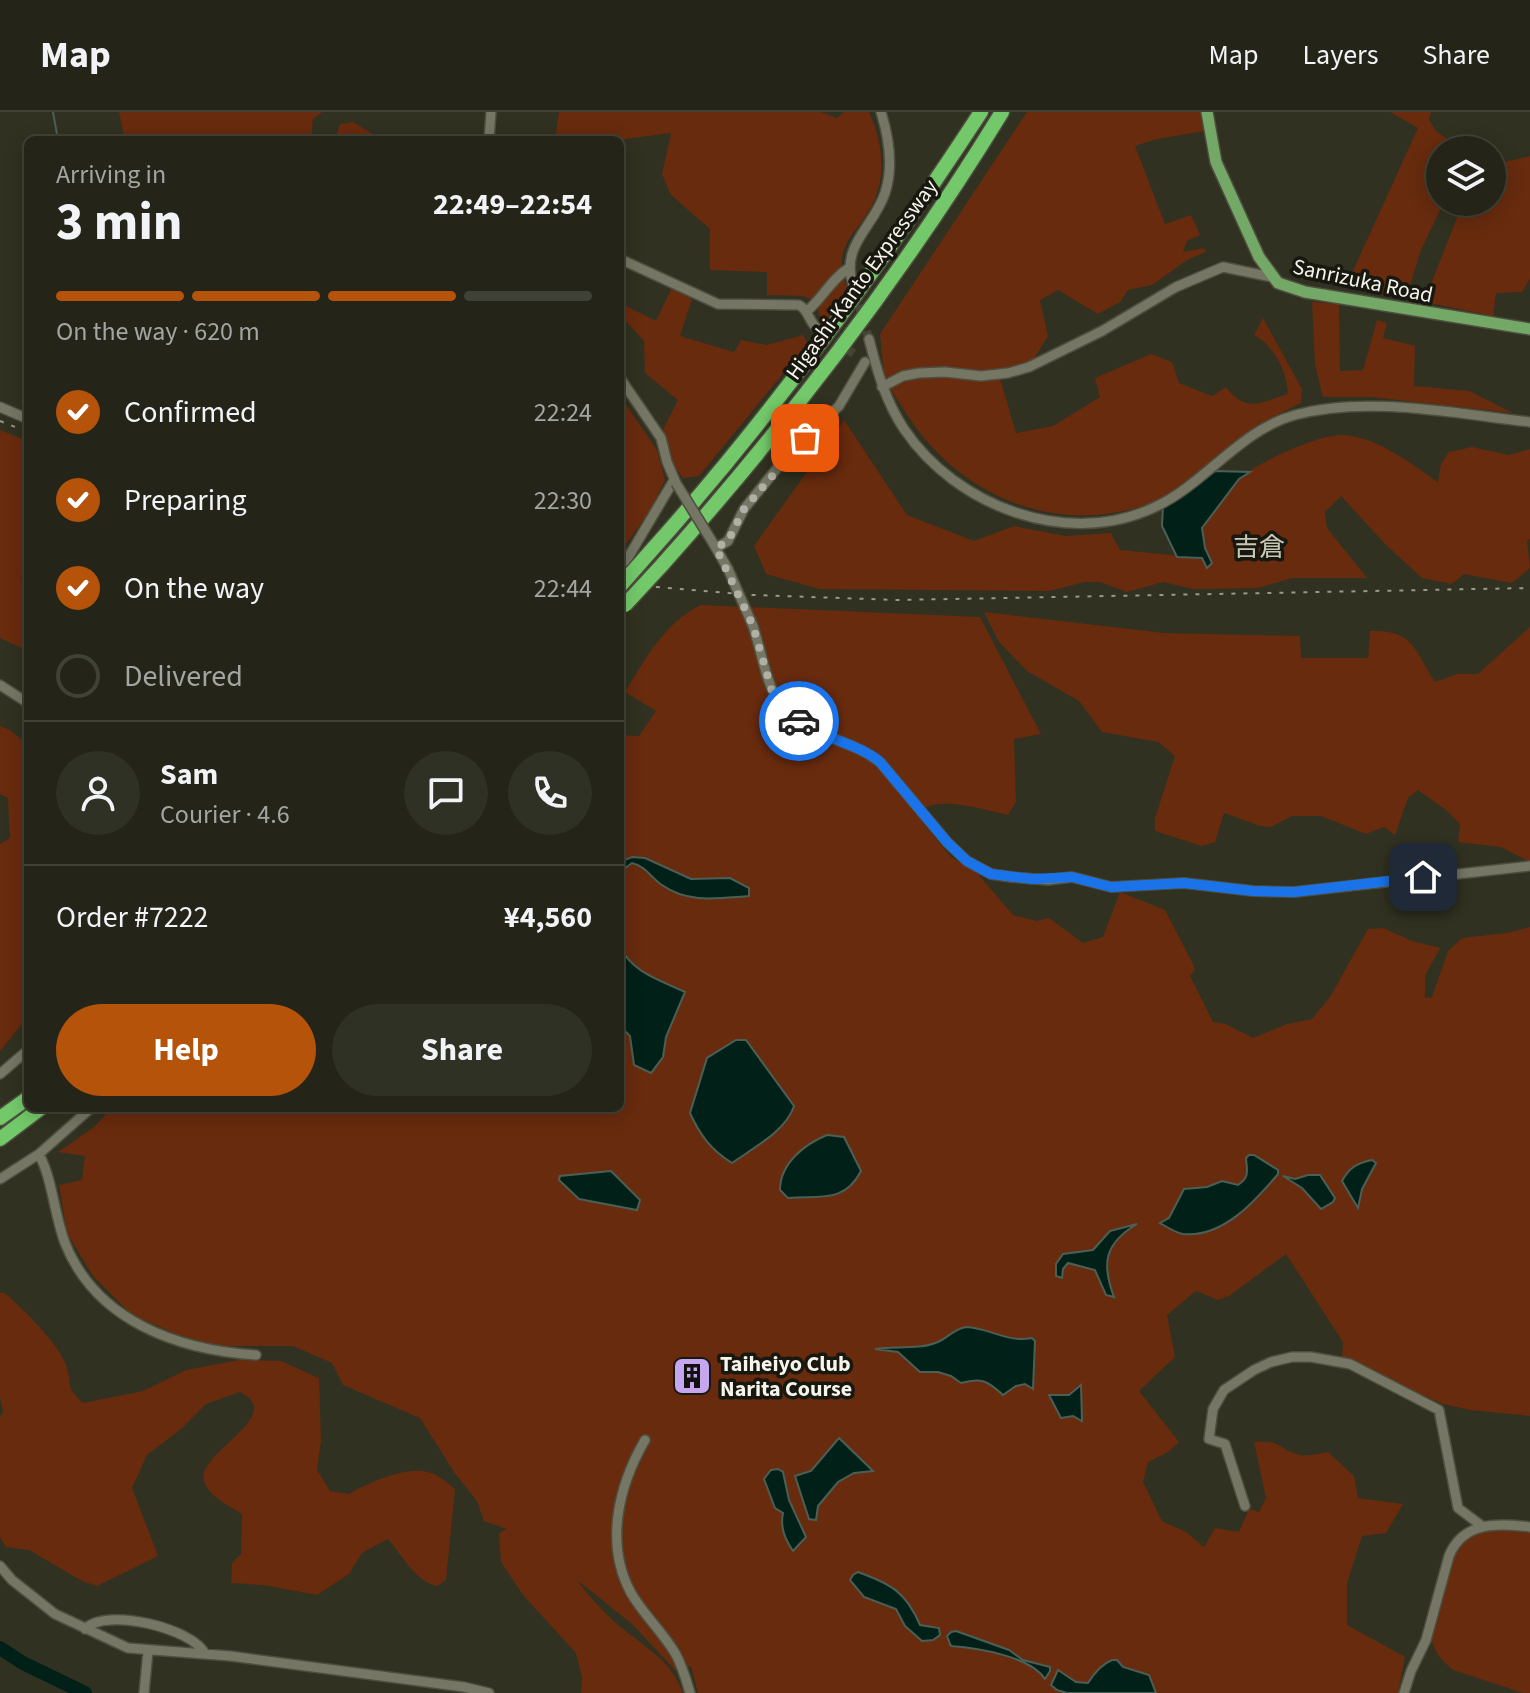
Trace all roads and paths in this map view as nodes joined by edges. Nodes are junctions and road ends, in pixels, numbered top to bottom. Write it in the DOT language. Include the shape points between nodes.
graph roads {
  1 [pos="491,112"];
  2 [pos="881,112"];
  3 [pos="974,112"];
  4 [pos="981,112"];
  5 [pos="1002,112"];
  6 [pos="1207,112"];
  7 [pos="489,136"];
  8 [pos="929,191"];
  9 [pos="624,261"];
  10 [pos="849,268"];
  11 [pos="1272,277"];
  12 [pos="853,285"];
  13 [pos="806,312"];
  14 [pos="818,329"];
  15 [pos="1530,329"];
  16 [pos="869,339"];
  17 [pos="866,361"];
  18 [pos="624,384"];
  19 [pos="882,387"];
  20 [pos="0,407"];
  21 [pos="24,417"];
  22 [pos="1530,422"];
  23 [pos="675,482"];
  24 [pos="714,545"];
  25 [pos="624,562"];
  26 [pos="624,581"];
  27 [pos="624,606"];
  28 [pos="0,685"];
  29 [pos="24,700"];
  30 [pos="1530,866"];
  31 [pos="24,1053"];
  32 [pos="0,1074"];
  33 [pos="24,1101"];
  34 [pos="36,1112"];
  35 [pos="86,1112"];
  36 [pos="0,1118"];
  37 [pos="0,1139"];
  38 [pos="39,1154"];
  39 [pos="0,1179"];
  40 [pos="256,1355"];
  41 [pos="645,1440"];
  42 [pos="1245,1506"];
  43 [pos="1482,1526"];
  44 [pos="1530,1527"];
  45 [pos="0,1566"];
  46 [pos="85,1629"];
  47 [pos="148,1651"];
  48 [pos="205,1654"];
  49 [pos="144,1693"];
  50 [pos="489,1693"];
  51 [pos="690,1693"];
  52 [pos="1404,1693"];
  1 -- 7 [label="street"];
  2 -- 10 [label="street" via="890,150 888,183 852,249"];
  3 -- 8 [label="highway"];
  4 -- 8 [label="highway, Higashi-Kanto Expressway"];
  5 -- 27 [label="highway, Higashi-Kanto Expressway, bridge" via="928,226 818,377"];
  6 -- 11 [label="main road, Sanrizuka Road" via="1216,162"];
  8 -- 26 [label="highway, Higashi-Kanto Expressway, bridge" via="834,327 717,476"];
  9 -- 13 [label="street" via="718,304 799,305"];
  10 -- 12 [label="street"];
  10 -- 13 [label="street"];
  11 -- 15 [label="main road, Sanrizuka Road" via="1293,290"];
  11 -- 19 [label="street" via="1223,267 1029,367 981,376 919,373"];
  13 -- 14 [label="street"];
  16 -- 17 [label="street"];
  17 -- 19 [label="street"];
  17 -- 24 [label="street" via="839,406 787,456 744,509 728,541"];
  18 -- 23 [label="street" via="661,438"];
  19 -- 22 [label="street" via="917,447 960,486 1017,513 1077,522 1112,520 1155,507 1198,481 1256,433 1306,412 1369,406"];
  20 -- 21 [label="street"];
  23 -- 24 [label="street, bridge"];
  23 -- 25 [label="street"];
  24 -- 30 [label="street, bridge" via="753,626 774,698 809,728 868,752 947,842 991,874 1072,877 1111,887 1184,883 1294,892"];
  28 -- 29 [label="street"];
  31 -- 32 [label="street"];
  33 -- 36 [label="highway"];
  34 -- 37 [label="highway"];
  35 -- 38 [label="street"];
  38 -- 39 [label="street"];
  38 -- 40 [label="street" via="57,1220 78,1269 116,1311 187,1344"];
  41 -- 51 [label="street" via="631,1463 620,1500 621,1569 631,1593 674,1651"];
  42 -- 43 [label="street" via="1225,1444 1209,1439 1216,1401 1233,1382 1271,1362 1311,1357 1350,1364 1435,1406 1458,1508"];
  43 -- 44 [label="street"];
  43 -- 52 [label="street" via="1452,1549 1426,1640"];
  45 -- 46 [label="street" via="55,1614"];
  46 -- 47 [label="street"];
  46 -- 48 [label="street" via="108,1621 157,1625 201,1646"];
  47 -- 48 [label="street"];
  47 -- 49 [label="street"];
  48 -- 50 [label="street"];
}
